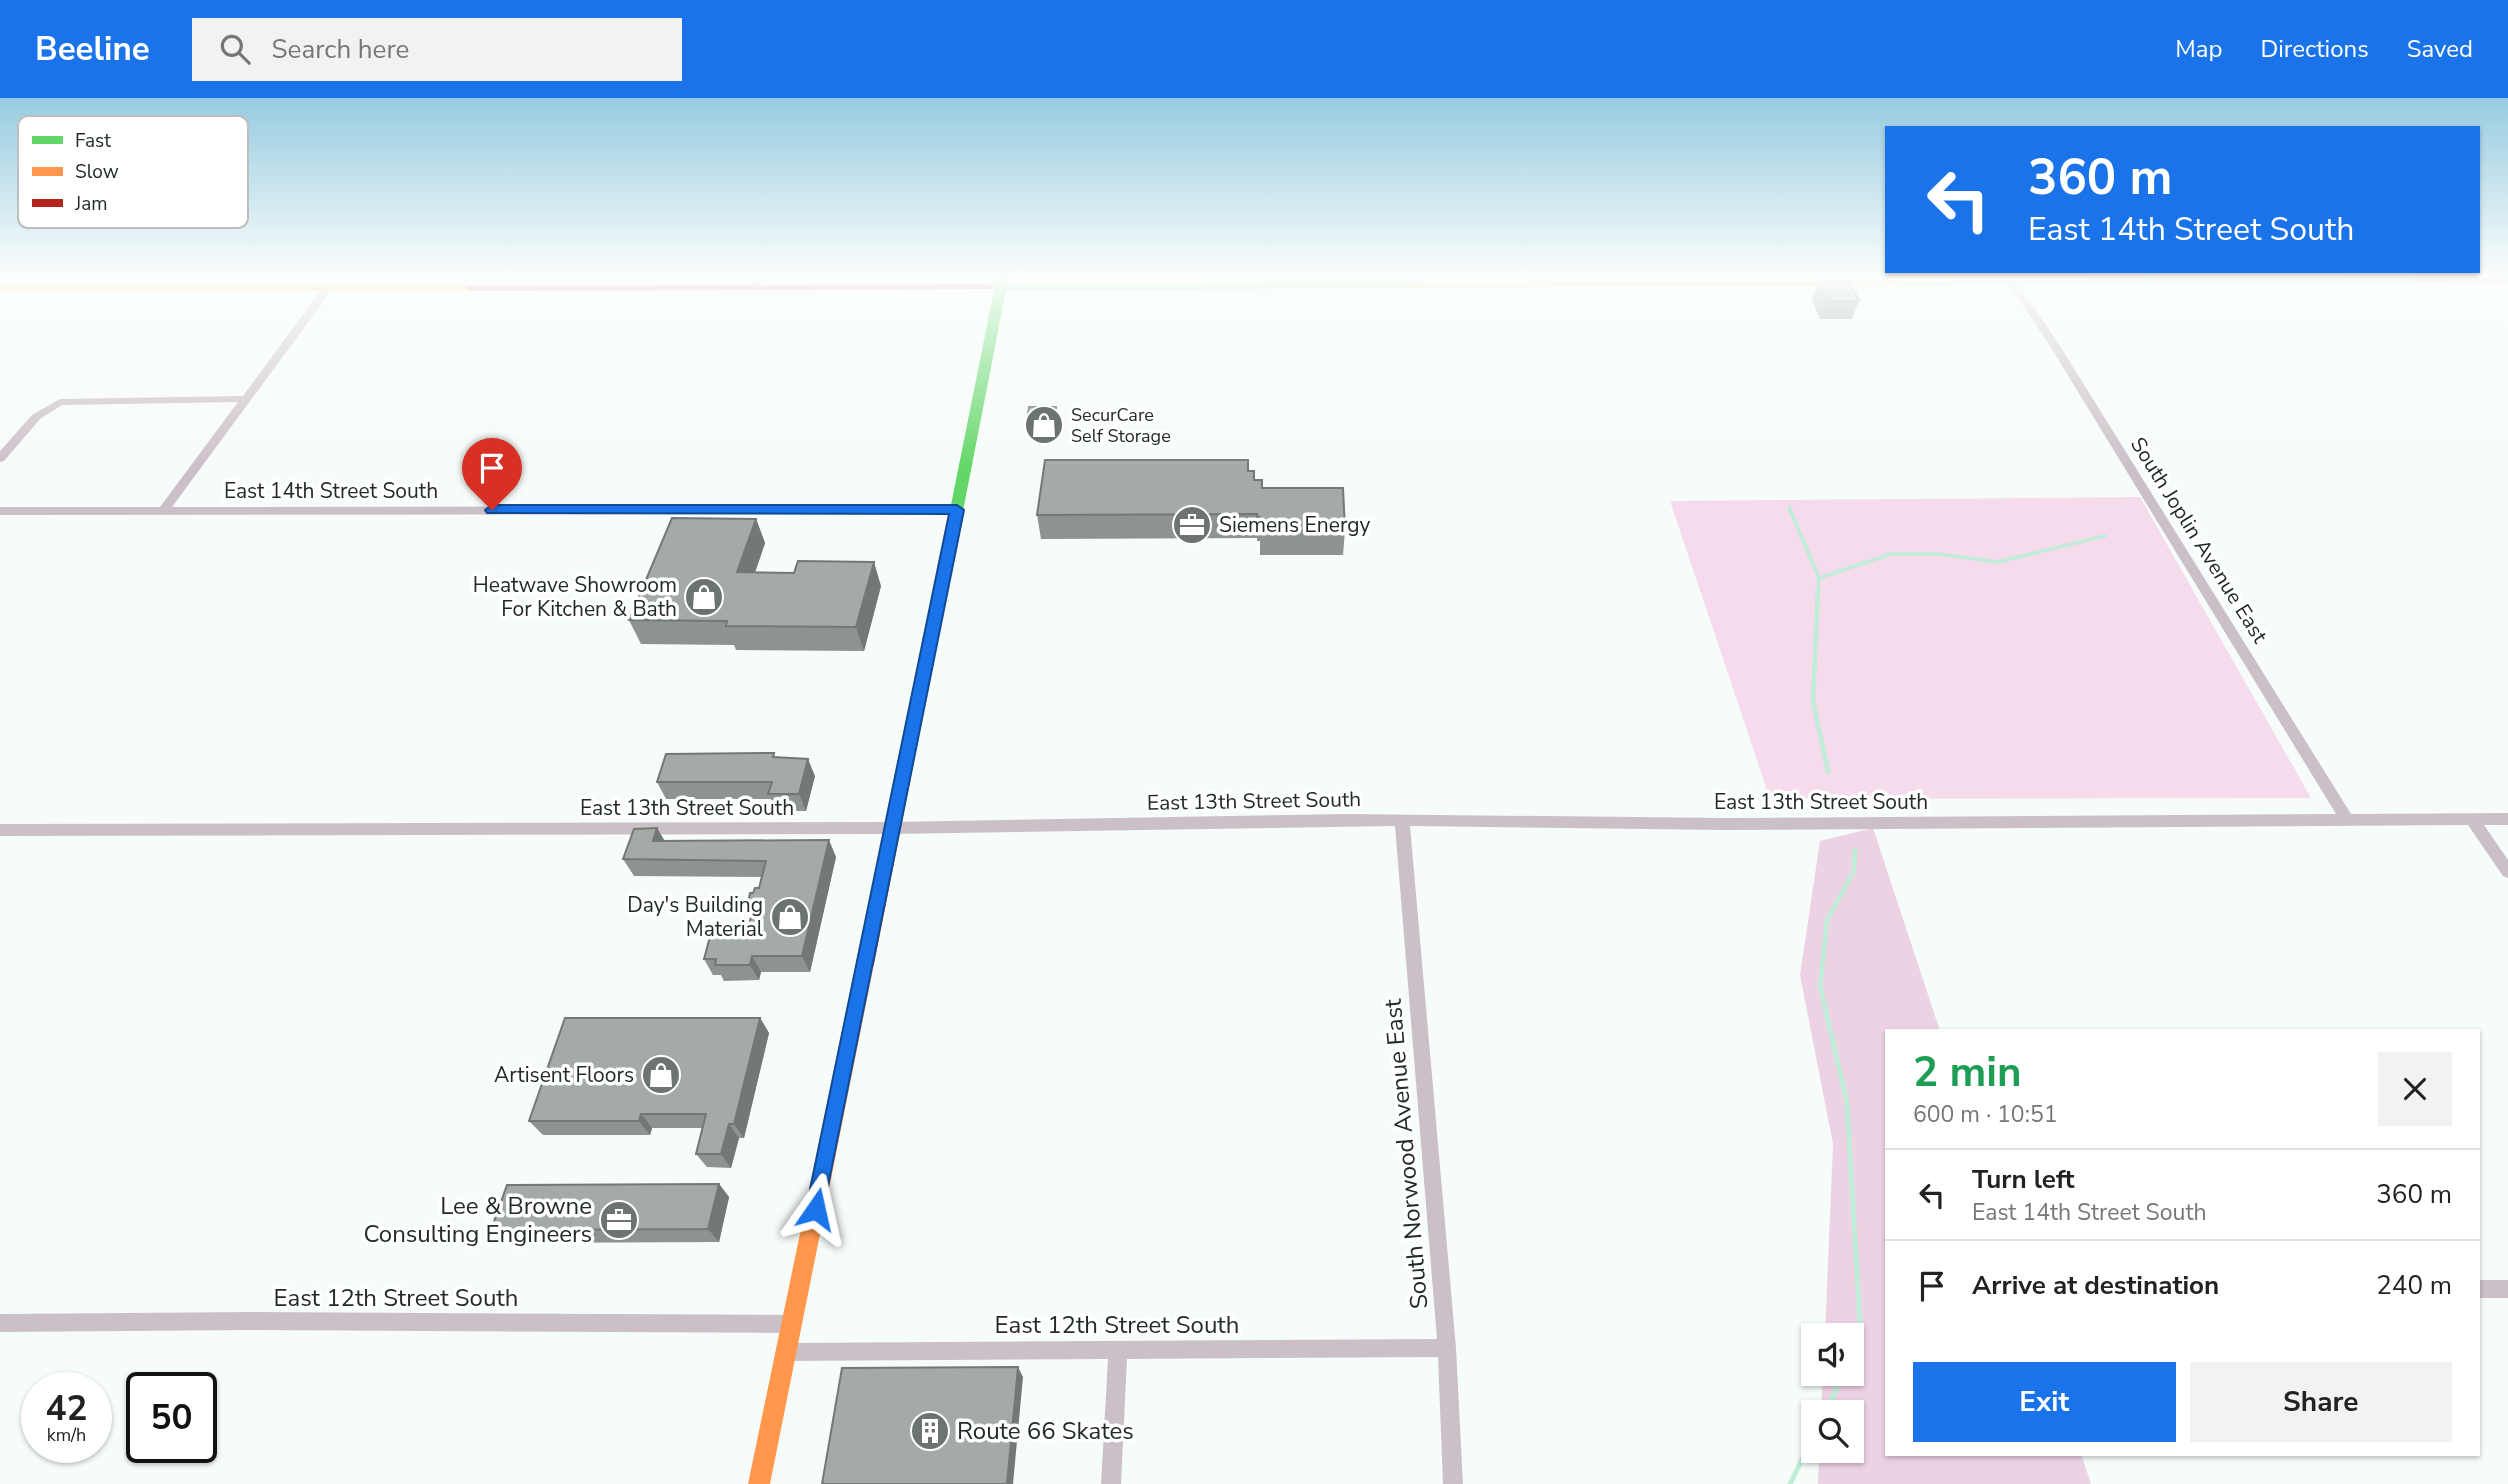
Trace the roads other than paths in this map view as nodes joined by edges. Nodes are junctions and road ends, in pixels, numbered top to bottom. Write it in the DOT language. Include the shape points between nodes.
graph roads {
  1 [pos="291,340"];
  2 [pos="991,340"];
  3 [pos="2051,340"];
  4 [pos="247,399"];
  5 [pos="0,458"];
  6 [pos="164,510"];
  7 [pos="957,510"];
  8 [pos="0,511"];
  9 [pos="2472,819"];
  10 [pos="2508,819"];
  11 [pos="1402,820"];
  12 [pos="2348,821"];
  13 [pos="892,828"];
  14 [pos="0,830"];
  15 [pos="2508,872"];
  16 [pos="2480,1289"];
  17 [pos="2508,1289"];
  18 [pos="0,1323"];
  19 [pos="792,1324"];
  20 [pos="1447,1349"];
  21 [pos="1118,1350"];
  22 [pos="787,1352"];
  23 [pos="759,1484"];
  24 [pos="1111,1484"];
  25 [pos="1453,1484"];
  1 -- 4 [label="street"];
  2 -- 7 [label="main road"];
  3 -- 12 [label="street, South Joplin Avenue East"];
  4 -- 5 [label="street" via="60,402 36,417"];
  4 -- 6 [label="street"];
  6 -- 7 [label="street, East 14th Street South"];
  6 -- 8 [label="street, East 14th Street South"];
  7 -- 13 [label="main road"];
  9 -- 10 [label="street, East 13th Street South"];
  9 -- 12 [label="street, East 13th Street South"];
  9 -- 15 [label="street"];
  11 -- 12 [label="street, East 13th Street South" via="1714,824"];
  11 -- 13 [label="street, East 13th Street South"];
  11 -- 20 [label="street, South Norwood Avenue East"];
  13 -- 14 [label="street, East 13th Street South"];
  13 -- 19 [label="main road"];
  16 -- 17 [label="street"];
  18 -- 19 [label="street, East 12th Street South"];
  19 -- 22 [label="main road"];
  20 -- 21 [label="street, East 12th Street South"];
  20 -- 25 [label="street, South Norwood Avenue East"];
  21 -- 22 [label="street, East 12th Street South"];
  21 -- 24 [label="street"];
  22 -- 23 [label="main road"];
}
